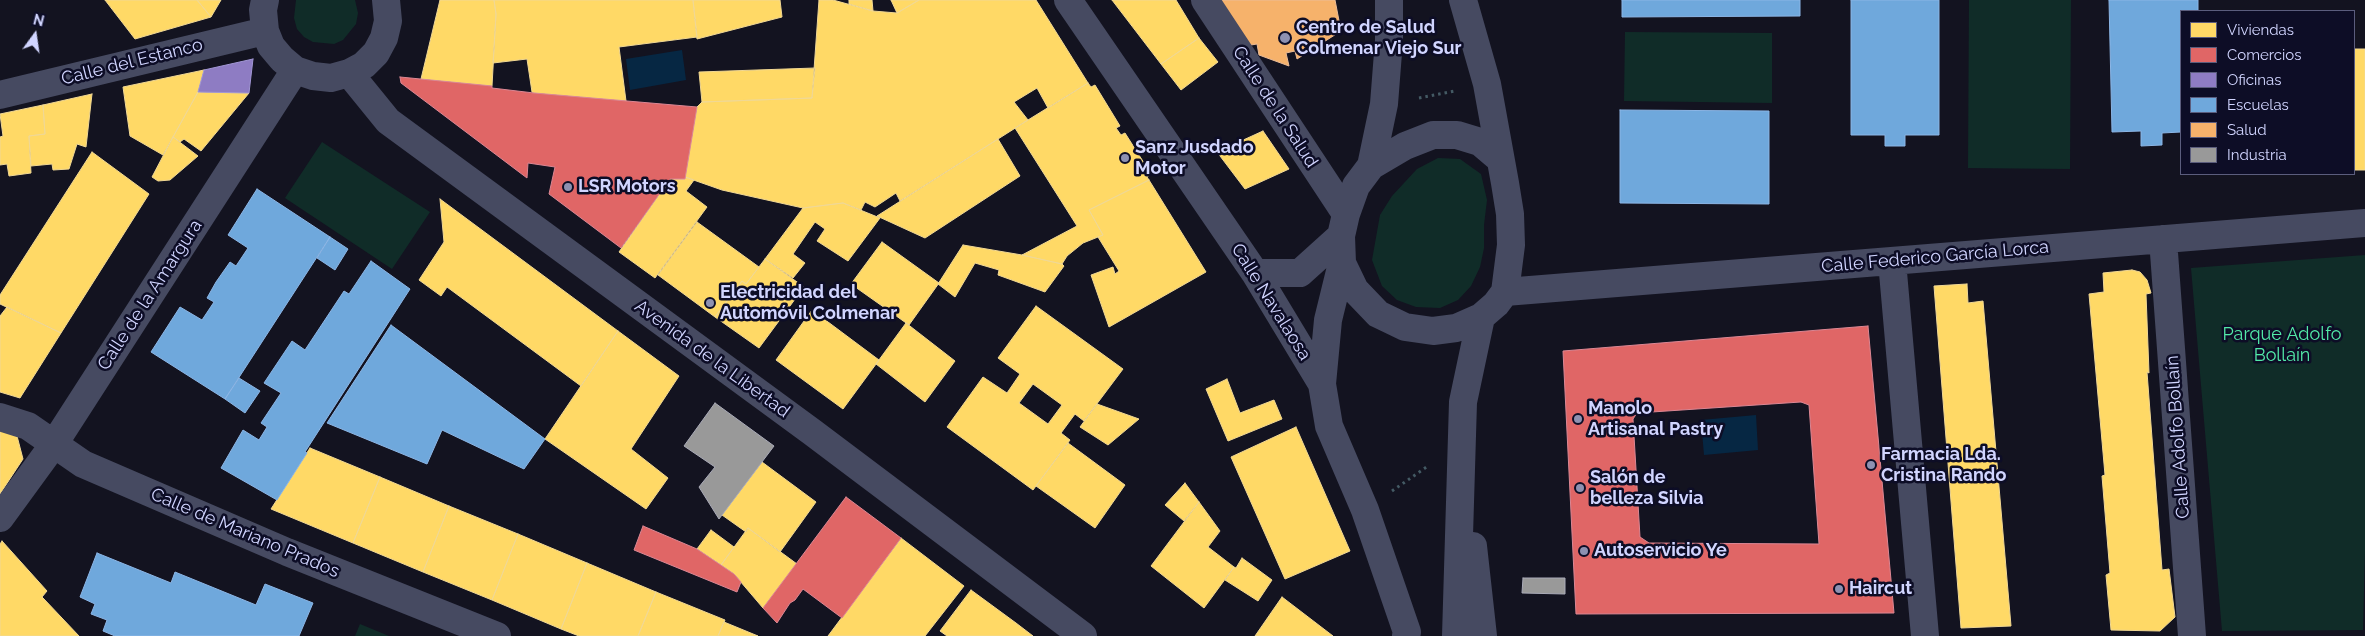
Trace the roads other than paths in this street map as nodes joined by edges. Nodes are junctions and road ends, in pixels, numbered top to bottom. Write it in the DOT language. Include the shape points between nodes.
graph roads {
  1 [pos="265,0"];
  2 [pos="1068,0"];
  3 [pos="1205,0"];
  4 [pos="1389,0"];
  5 [pos="1463,0"];
  6 [pos="389,1"];
  7 [pos="265,31"];
  8 [pos="295,70"];
  9 [pos="349,73"];
  10 [pos="0,95"];
  11 [pos="1500,159"];
  12 [pos="1371,166"];
  13 [pos="2365,223"];
  14 [pos="1344,225"];
  15 [pos="2163,239"];
  16 [pos="1892,261"];
  17 [pos="1342,263"];
  18 [pos="1255,273"];
  19 [pos="1504,292"];
  20 [pos="1481,316"];
  21 [pos="1322,384"];
  22 [pos="0,417"];
  23 [pos="54,444"];
  24 [pos="1462,454"];
  25 [pos="0,518"];
  26 [pos="497,636"];
  27 [pos="1083,636"];
  28 [pos="1406,636"];
  29 [pos="1456,636"];
  30 [pos="1483,636"];
  31 [pos="1925,636"];
  32 [pos="2192,636"];
  1 -- 7 [label="street"];
  2 -- 18 [label="street, Calle Navalaosa"];
  3 -- 14 [label="street, Calle de la Salud"];
  4 -- 12 [label="street" via="1384,104"];
  5 -- 11 [label="street" via="1487,84"];
  6 -- 9 [label="street" via="384,38 376,53"];
  7 -- 8 [label="street" via="282,60"];
  7 -- 10 [label="street, Calle del Estanco"];
  8 -- 9 [label="street" via="331,78"];
  8 -- 23 [label="street, Calle de la Amargura"];
  9 -- 27 [label="street, Avenida de la Libertad" via="388,121 812,432"];
  11 -- 12 [label="street" via="1480,142 1457,135 1433,135 1405,146"];
  11 -- 19 [label="street" via="1510,214 1511,245"];
  12 -- 14 [label="street" via="1356,186"];
  13 -- 15 [label="street, Calle Federico García Lorca"];
  14 -- 17 [label="street"];
  14 -- 18 [label="street" via="1300,273"];
  15 -- 16 [label="street, Calle Federico García Lorca"];
  15 -- 32 [label="street, Calle Adolfo Bollaín"];
  16 -- 19 [label="street, Calle Federico García Lorca"];
  16 -- 31 [label="street"];
  17 -- 20 [label="street" via="1355,290 1372,308 1405,327 1433,331 1456,328"];
  17 -- 21 [label="street" via="1328,320"];
  18 -- 21 [label="street, Calle Navalaosa"];
  19 -- 20 [label="street" via="1496,304"];
  20 -- 24 [label="street" via="1463,402"];
  21 -- 28 [label="street, Calle Navalaosa" via="1330,426 1365,510"];
  22 -- 23 [label="street, Calle de Mariano Prados" via="28,426"];
  23 -- 25 [label="street, Calle de la Amargura"];
  23 -- 26 [label="street, Calle de Mariano Prados" via="83,464"];
  24 -- 29 [label="street"];
  24 -- 30 [label="street"];
}
